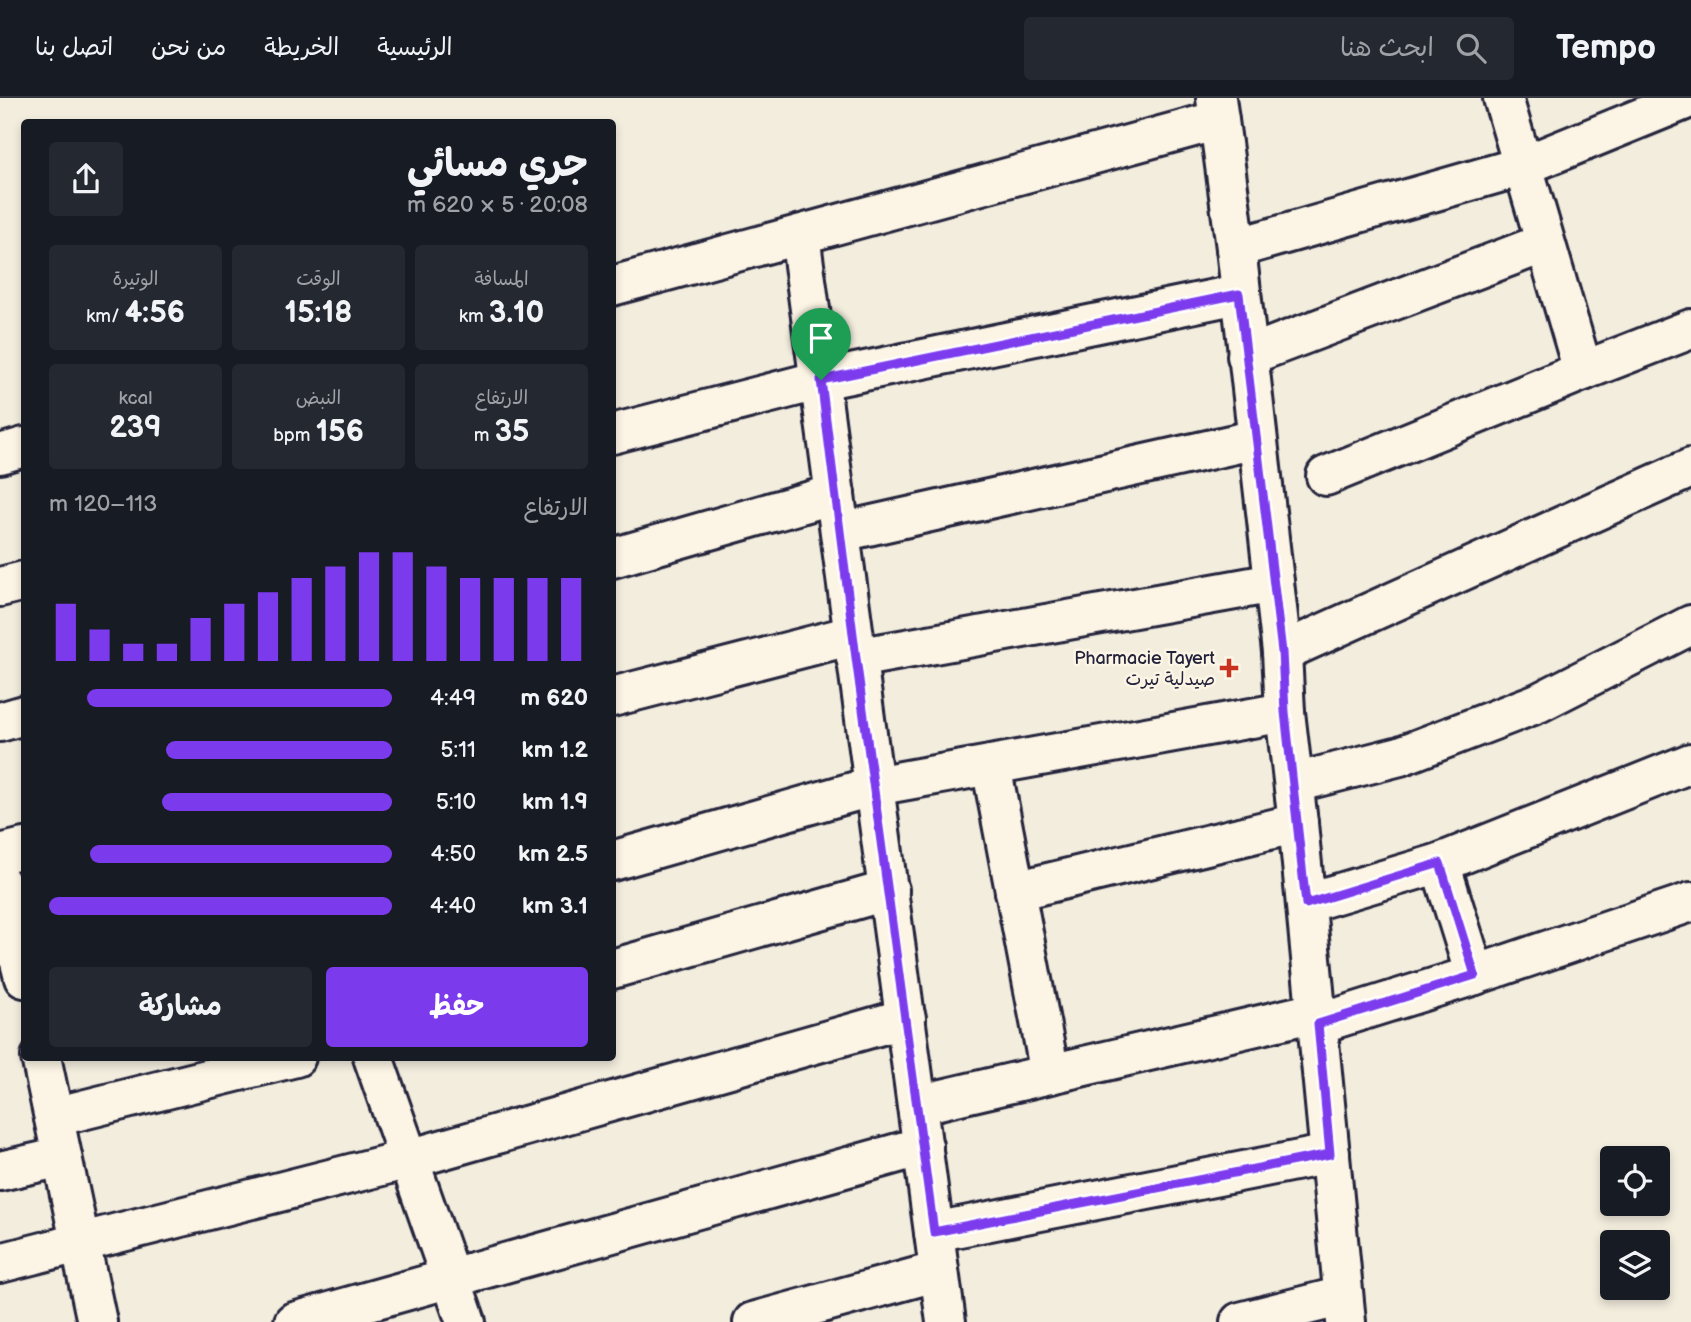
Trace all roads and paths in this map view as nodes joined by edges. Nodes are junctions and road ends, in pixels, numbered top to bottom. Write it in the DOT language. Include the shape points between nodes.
graph roads {
  1 [pos="1503,98"];
  2 [pos="1690,98"];
  3 [pos="1217,109"];
  4 [pos="1523,166"];
  5 [pos="800,235"];
  6 [pos="1545,243"];
  7 [pos="1236,248"];
  8 [pos="616,285"];
  9 [pos="1239,294"];
  10 [pos="1691,329"];
  11 [pos="1247,356"];
  12 [pos="1583,371"];
  13 [pos="821,380"];
  14 [pos="616,433"];
  15 [pos="1257,439"];
  16 [pos="21,448"];
  17 [pos="0,454"];
  18 [pos="1691,468"];
  19 [pos="1326,476"];
  20 [pos="835,494"];
  21 [pos="841,532"];
  22 [pos="616,557"];
  23 [pos="21,582"];
  24 [pos="1274,583"];
  25 [pos="0,587"];
  26 [pos="1691,625"];
  27 [pos="854,646"];
  28 [pos="1282,652"];
  29 [pos="616,696"];
  30 [pos="1285,712"];
  31 [pos="21,716"];
  32 [pos="0,722"];
  33 [pos="1691,763"];
  34 [pos="990,765"];
  35 [pos="1294,783"];
  36 [pos="874,786"];
  37 [pos="1298,823"];
  38 [pos="21,849"];
  39 [pos="0,854"];
  40 [pos="616,860"];
  41 [pos="1440,863"];
  42 [pos="0,883"];
  43 [pos="889,890"];
  44 [pos="1015,891"];
  45 [pos="1691,902"];
  46 [pos="1306,904"];
  47 [pos="21,967"];
  48 [pos="616,968"];
  49 [pos="1475,975"];
  50 [pos="21,980"];
  51 [pos="0,986"];
  52 [pos="906,1018"];
  53 [pos="1317,1018"];
  54 [pos="42,1061"];
  55 [pos="280,1061"];
  56 [pos="374,1061"];
  57 [pos="1050,1074"];
  58 [pos="917,1105"];
  59 [pos="54,1117"];
  60 [pos="923,1146"];
  61 [pos="1330,1154"];
  62 [pos="62,1157"];
  63 [pos="408,1159"];
  64 [pos="0,1171"];
  65 [pos="934,1232"];
  66 [pos="80,1244"];
  67 [pos="0,1263"];
  68 [pos="939,1270"];
  69 [pos="451,1280"];
  70 [pos="1344,1309"];
  71 [pos="97,1322"];
  72 [pos="294,1322"];
  73 [pos="466,1322"];
  74 [pos="753,1322"];
  75 [pos="946,1322"];
  76 [pos="1240,1322"];
  1 -- 4 [label="street"];
  2 -- 4 [label="street"];
  3 -- 5 [label="street"];
  3 -- 7 [label="street"];
  4 -- 6 [label="street"];
  4 -- 7 [label="street"];
  5 -- 8 [label="street"];
  5 -- 13 [label="street"];
  6 -- 11 [label="street"];
  6 -- 12 [label="street"];
  7 -- 9 [label="street"];
  9 -- 11 [label="street"];
  9 -- 13 [label="street"];
  10 -- 12 [label="street"];
  11 -- 15 [label="street"];
  12 -- 19 [label="street"];
  13 -- 14 [label="street"];
  13 -- 20 [label="street"];
  15 -- 21 [label="street"];
  15 -- 24 [label="street"];
  16 -- 17 [label="street"];
  18 -- 28 [label="street"];
  20 -- 21 [label="street"];
  20 -- 22 [label="street"];
  21 -- 27 [label="street"];
  23 -- 25 [label="street"];
  24 -- 27 [label="street"];
  24 -- 28 [label="street"];
  26 -- 35 [label="street" via="1538,703 1401,756"];
  27 -- 29 [label="street"];
  27 -- 36 [label="street"];
  28 -- 30 [label="street"];
  30 -- 34 [label="street"];
  30 -- 35 [label="street"];
  31 -- 32 [label="street"];
  33 -- 41 [label="street"];
  34 -- 36 [label="street"];
  34 -- 44 [label="street"];
  35 -- 37 [label="street"];
  36 -- 40 [label="street"];
  36 -- 43 [label="street"];
  37 -- 44 [label="street"];
  37 -- 46 [label="street"];
  38 -- 39 [label="street"];
  41 -- 46 [label="street"];
  41 -- 49 [label="street"];
  42 -- 47 [label="street"];
  43 -- 48 [label="street"];
  43 -- 52 [label="street"];
  44 -- 57 [label="street"];
  45 -- 49 [label="street"];
  46 -- 53 [label="street"];
  49 -- 53 [label="street"];
  50 -- 51 [label="street"];
  52 -- 58 [label="street"];
  52 -- 63 [label="street"];
  53 -- 57 [label="street"];
  53 -- 61 [label="street"];
  54 -- 59 [label="street"];
  55 -- 59 [label="street"];
  56 -- 63 [label="street"];
  57 -- 58 [label="street"];
  58 -- 60 [label="street"];
  59 -- 62 [label="street"];
  60 -- 65 [label="street"];
  60 -- 69 [label="street"];
  61 -- 65 [label="street"];
  61 -- 70 [label="street"];
  62 -- 64 [label="street"];
  62 -- 66 [label="street"];
  63 -- 66 [label="street"];
  63 -- 69 [label="street"];
  65 -- 68 [label="street"];
  66 -- 67 [label="street"];
  66 -- 71 [label="street"];
  68 -- 74 [label="street"];
  68 -- 75 [label="street"];
  69 -- 72 [label="street"];
  69 -- 73 [label="street"];
  70 -- 76 [label="street"];
}
